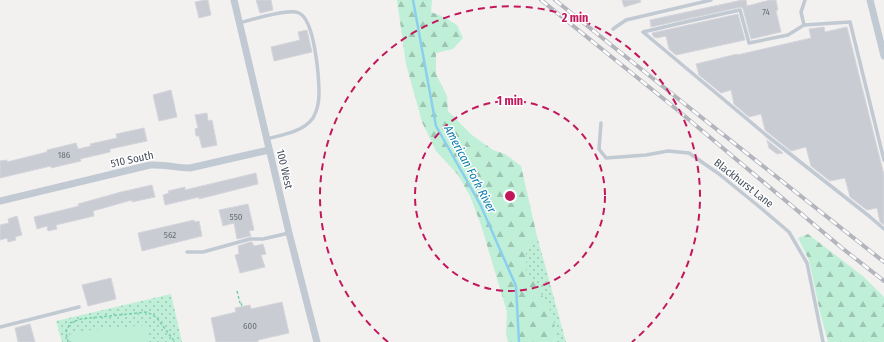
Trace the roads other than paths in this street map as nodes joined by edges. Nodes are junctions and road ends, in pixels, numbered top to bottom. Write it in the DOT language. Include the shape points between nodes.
graph roads {
  1 [pos="234,0"];
  2 [pos="711,0"];
  3 [pos="805,0"];
  4 [pos="870,0"];
  5 [pos="239,23"];
  6 [pos="804,25"];
  7 [pos="613,29"];
  8 [pos="884,56"];
  9 [pos="600,123"];
  10 [pos="266,139"];
  11 [pos="269,150"];
  12 [pos="884,160"];
  13 [pos="0,201"];
  14 [pos="884,229"];
  15 [pos="289,233"];
  16 [pos="188,252"];
  17 [pos="79,307"];
  18 [pos="0,327"];
  19 [pos="317,342"];
  20 [pos="824,342"];
  1 -- 5 [label="street, 100 West"];
  2 -- 7 [label="lane" via="626,20"];
  3 -- 6 [label="lane" via="801,12"];
  4 -- 8 [label="street"];
  5 -- 10 [label="street, 100 West"];
  5 -- 10 [label="lane" via="284,12 300,13 309,26 316,52 319,94 312,118 304,127"];
  6 -- 12 [label="lane" via="850,22"];
  6 -- 14 [label="lane" via="788,35 749,43 740,10 643,32"];
  9 -- 20 [label="lane, Blackhurst Lane" via="599,149 606,158 668,151 689,154 719,174 789,232 807,264"];
  10 -- 11 [label="street, 100 West"];
  11 -- 13 [label="street, 510 South" via="190,168 150,165"];
  11 -- 15 [label="street, 100 West"];
  15 -- 16 [label="lane" via="250,239 203,252"];
  15 -- 19 [label="street, 100 West"];
  17 -- 18 [label="lane"];
}
